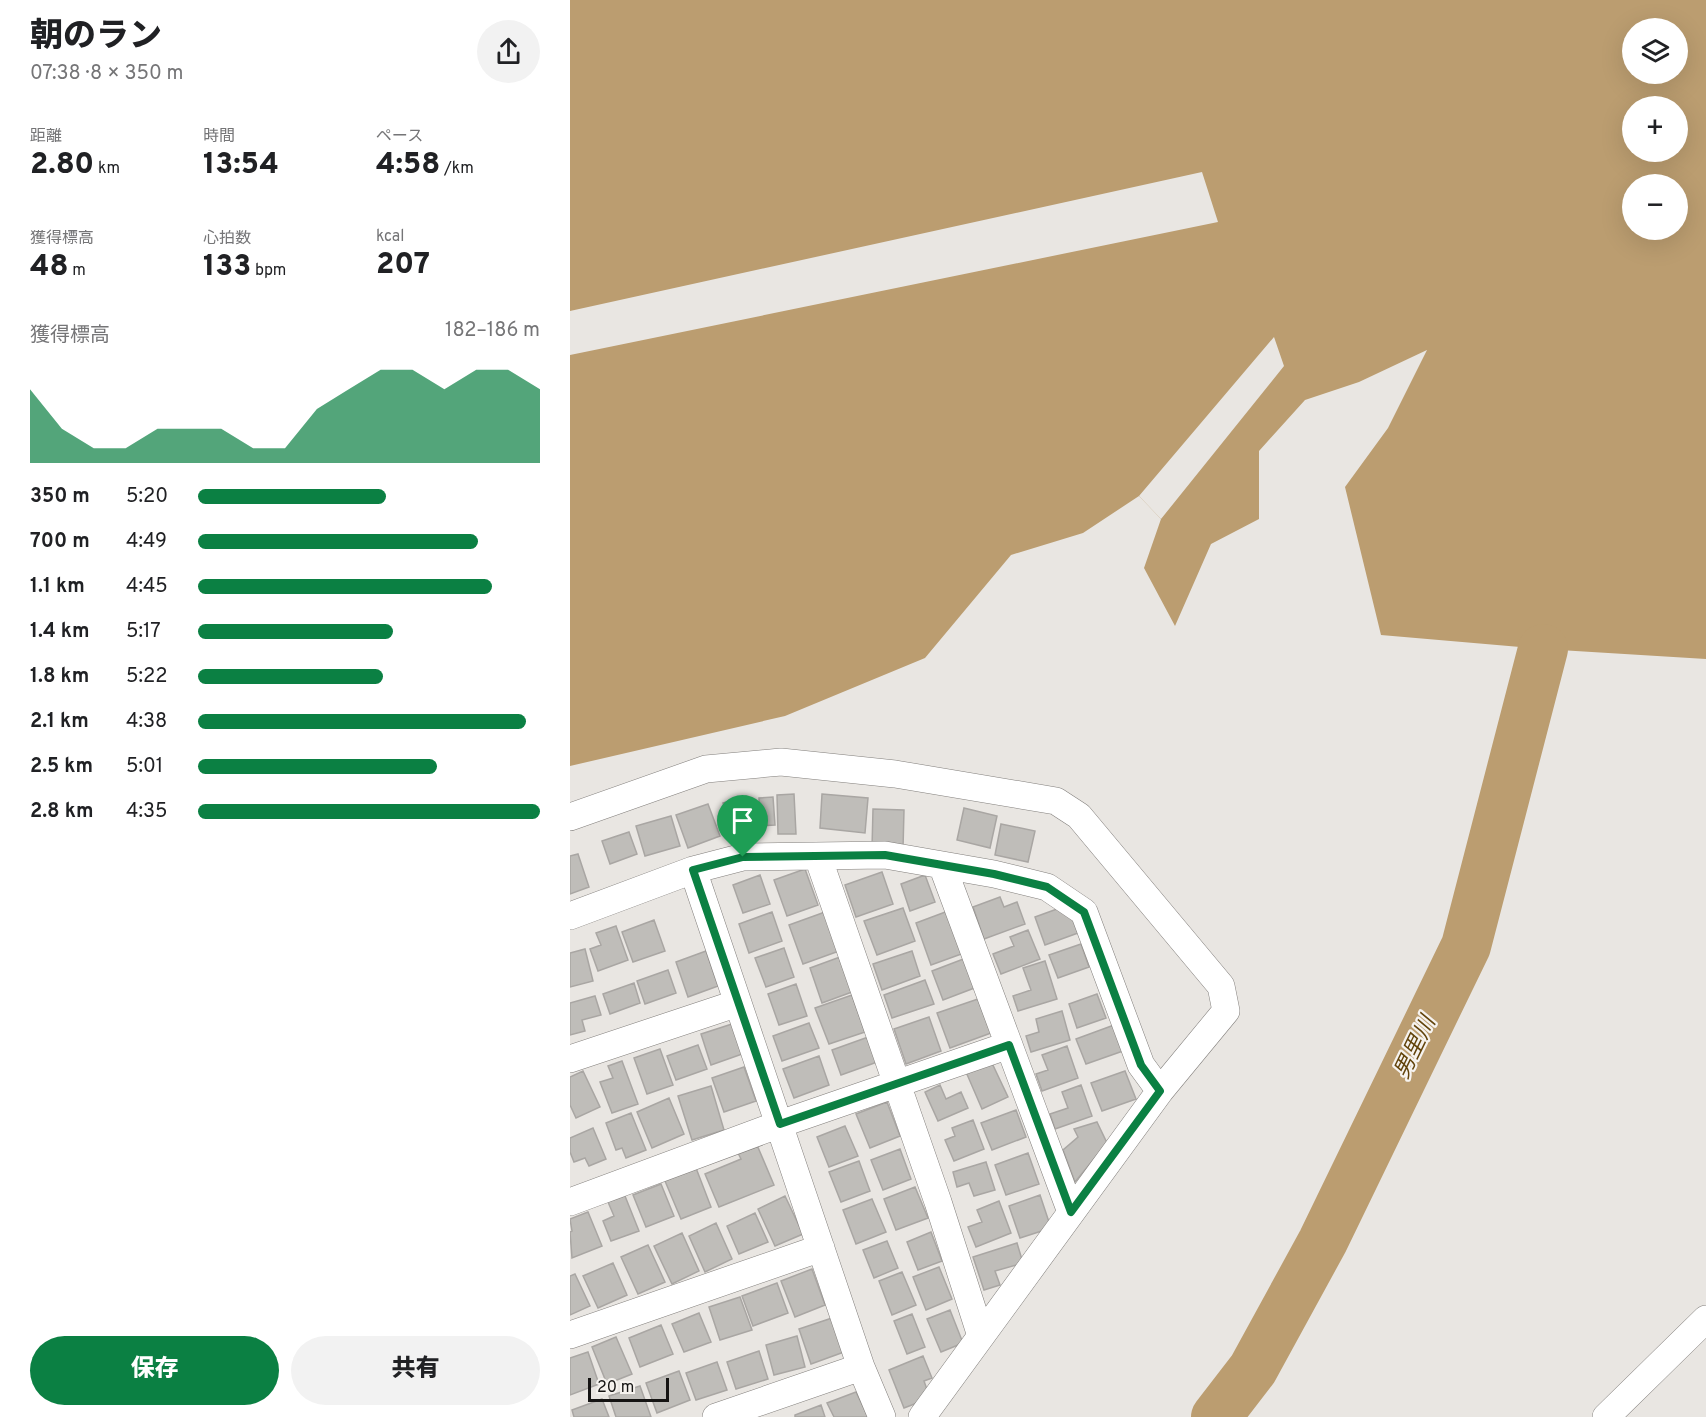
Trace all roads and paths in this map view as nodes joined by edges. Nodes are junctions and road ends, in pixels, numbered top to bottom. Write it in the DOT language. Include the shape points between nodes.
graph roads {
  1 [pos="570,817"];
  2 [pos="818,857"];
  3 [pos="942,865"];
  4 [pos="693,870"];
  5 [pos="570,916"];
  6 [pos="738,1003"];
  7 [pos="1009,1045"];
  8 [pos="570,1059"];
  9 [pos="896,1083"];
  10 [pos="1160,1091"];
  11 [pos="780,1124"];
  12 [pos="570,1202"];
  13 [pos="1071,1212"];
  14 [pos="821,1248"];
  15 [pos="1706,1319"];
  16 [pos="570,1335"];
  17 [pos="981,1336"];
  18 [pos="861,1367"];
  19 [pos="716,1417"];
  20 [pos="882,1417"];
  21 [pos="922,1417"];
  22 [pos="1606,1417"];
  1 -- 10 [label="street" via="706,769 781,762 895,774 1056,801 1079,816 1221,986 1226,1011"];
  2 -- 3 [label="street" via="885,855"];
  2 -- 4 [label="street" via="743,857"];
  2 -- 9 [label="street"];
  3 -- 7 [label="street"];
  3 -- 10 [label="street" via="1047,887 1084,912 1141,1065"];
  4 -- 5 [label="street"];
  4 -- 6 [label="street"];
  6 -- 8 [label="street"];
  6 -- 11 [label="street"];
  7 -- 9 [label="street"];
  7 -- 13 [label="street"];
  9 -- 11 [label="street"];
  9 -- 17 [label="street"];
  10 -- 13 [label="street"];
  11 -- 12 [label="street"];
  11 -- 14 [label="street"];
  13 -- 17 [label="street"];
  14 -- 16 [label="street"];
  14 -- 18 [label="street"];
  15 -- 22 [label="street"];
  17 -- 21 [label="street"];
  18 -- 19 [label="street"];
  18 -- 20 [label="street"];
}
